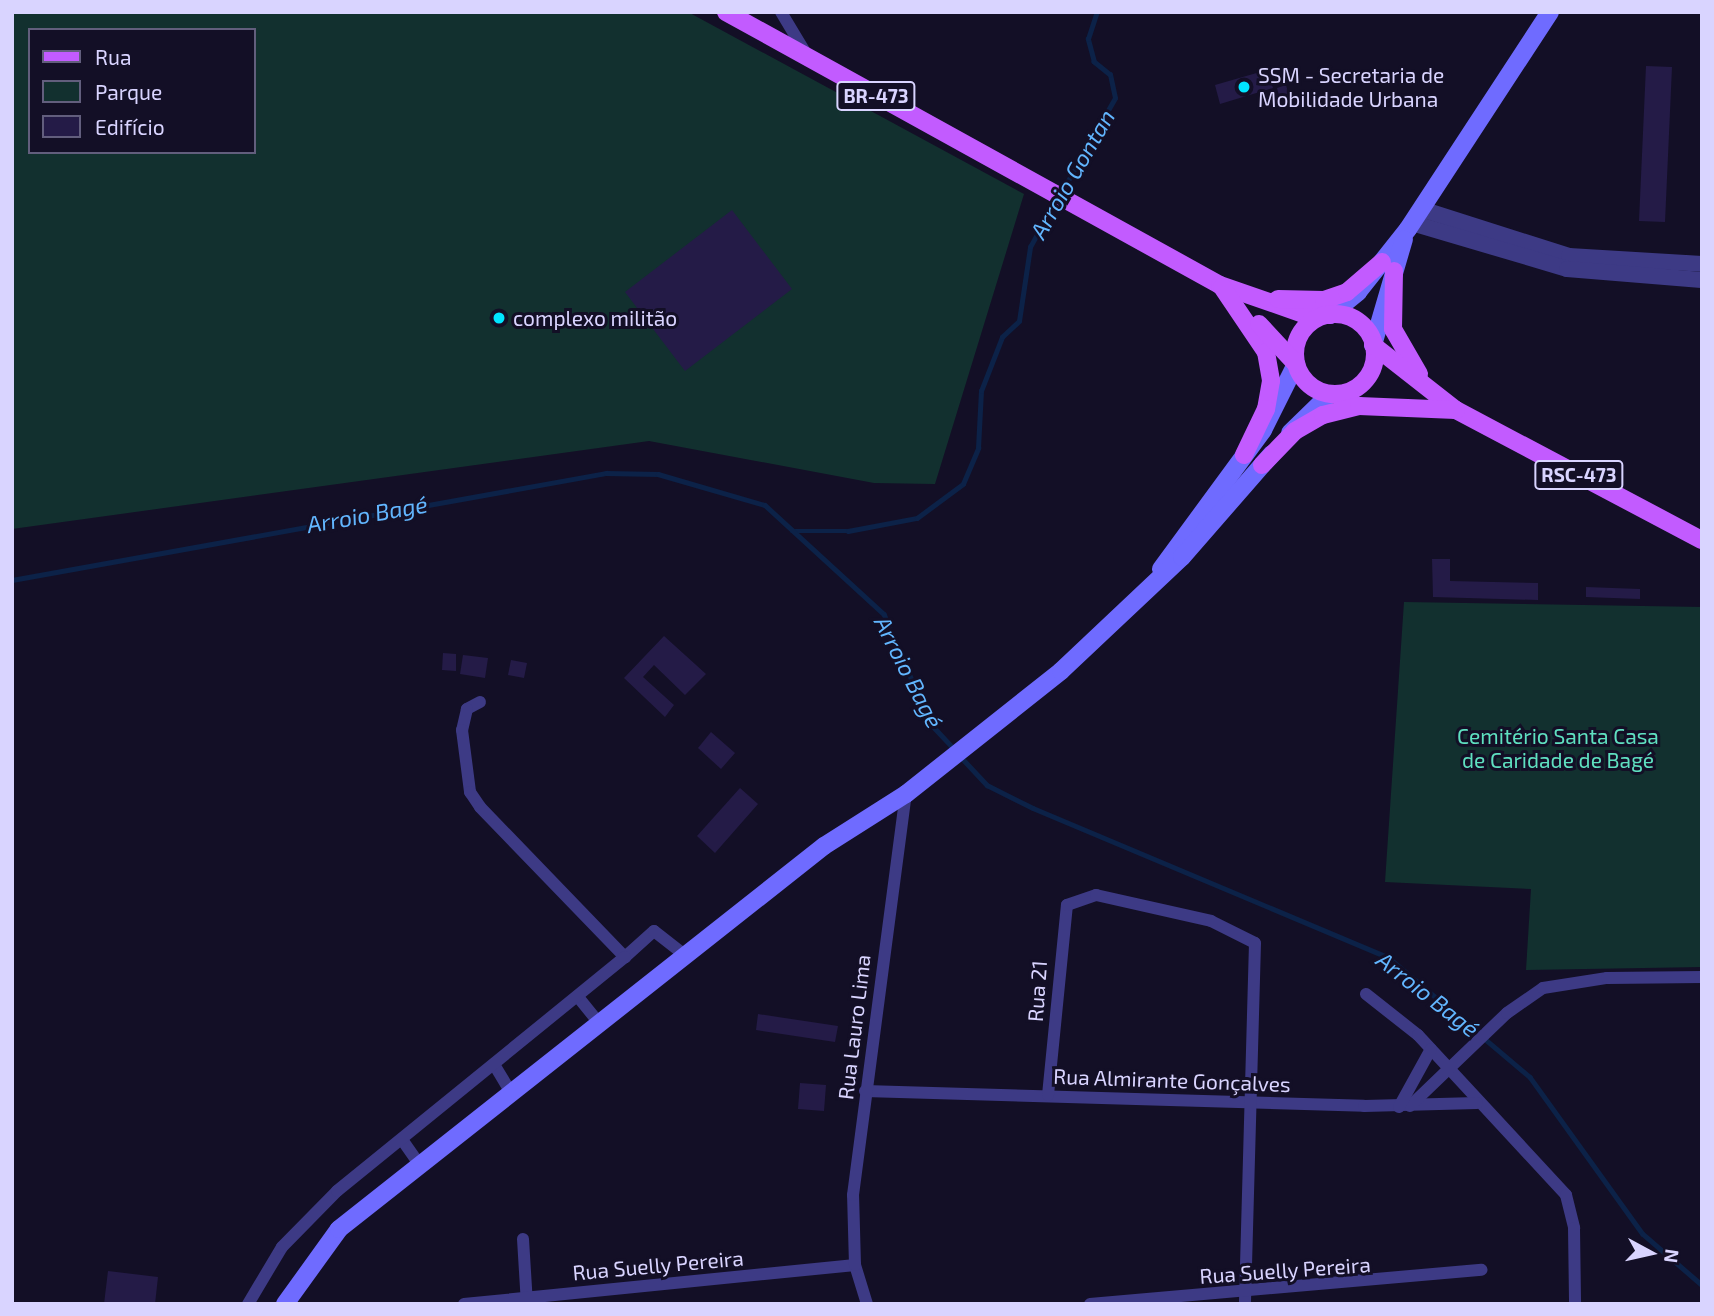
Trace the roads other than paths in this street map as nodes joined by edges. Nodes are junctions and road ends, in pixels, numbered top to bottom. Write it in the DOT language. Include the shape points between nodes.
graph roads {
  1 [pos="781,12"];
  2 [pos="1551,13"];
  3 [pos="732,14"];
  4 [pos="810,61"];
  5 [pos="1413,220"];
  6 [pos="1702,264"];
  7 [pos="1388,267"];
  8 [pos="1650,272"];
  9 [pos="1702,280"];
  10 [pos="1220,285"];
  11 [pos="1330,315"];
  12 [pos="1373,345"];
  13 [pos="1296,364"];
  14 [pos="1335,394"];
  15 [pos="1456,410"];
  16 [pos="1244,455"];
  17 [pos="1262,465"];
  18 [pos="1702,540"];
  19 [pos="1158,575"];
  20 [pos="480,702"];
  21 [pos="913,789"];
  22 [pos="685,956"];
  23 [pos="625,957"];
  24 [pos="1702,978"];
  25 [pos="1366,994"];
  26 [pos="578,997"];
  27 [pos="600,1024"];
  28 [pos="1432,1049"];
  29 [pos="495,1066"];
  30 [pos="1449,1070"];
  31 [pos="865,1091"];
  32 [pos="511,1093"];
  33 [pos="1048,1095"];
  34 [pos="1249,1103"];
  35 [pos="1477,1103"];
  36 [pos="1404,1106"];
  37 [pos="403,1141"];
  38 [pos="420,1165"];
  39 [pos="523,1239"];
  40 [pos="855,1265"];
  41 [pos="1482,1270"];
  42 [pos="1245,1298"];
  43 [pos="526,1300"];
  44 [pos="248,1304"];
  45 [pos="285,1304"];
  46 [pos="464,1304"];
  47 [pos="867,1304"];
  48 [pos="1090,1304"];
  49 [pos="1575,1304"];
  1 -- 4 [label="street"];
  2 -- 5 [label="main road"];
  3 -- 4 [label="main road, BR-473"];
  4 -- 10 [label="main road, BR-473"];
  5 -- 7 [label="main road"];
  5 -- 8 [label="street"];
  6 -- 8 [label="street"];
  7 -- 10 [label="main road" via="1324,300 1286,301"];
  7 -- 11 [label="main road"];
  7 -- 12 [label="main road"];
  7 -- 15 [label="main road" via="1393,329 1409,362"];
  8 -- 9 [label="street"];
  10 -- 11 [label="main road" via="1301,313"];
  10 -- 13 [label="main road"];
  10 -- 16 [label="main road" via="1266,352 1271,381 1266,410"];
  11 -- 12 [label="main road" via="1357,321"];
  11 -- 13 [label="main road" via="1305,328"];
  12 -- 14 [label="main road" via="1364,381"];
  12 -- 15 [label="main road, RSC-473"];
  13 -- 14 [label="main road" via="1305,381"];
  13 -- 16 [label="main road"];
  14 -- 15 [label="main road, RSC-473"];
  14 -- 17 [label="main road"];
  15 -- 17 [label="main road" via="1359,405 1323,415"];
  15 -- 18 [label="main road, RSC-473"];
  16 -- 19 [label="main road"];
  17 -- 19 [label="main road" via="1182,557"];
  19 -- 21 [label="main road" via="1061,671"];
  20 -- 23 [label="street" via="467,709 462,730 470,792"];
  21 -- 22 [label="main road" via="824,846"];
  21 -- 31 [label="street, Rua Lauro Lima"];
  22 -- 23 [label="street" via="654,931"];
  22 -- 27 [label="main road"];
  23 -- 26 [label="street"];
  24 -- 30 [label="street" via="1560,981 1507,1013"];
  25 -- 28 [label="street"];
  26 -- 27 [label="street"];
  26 -- 29 [label="street"];
  27 -- 32 [label="main road"];
  28 -- 30 [label="street"];
  28 -- 36 [label="street"];
  29 -- 32 [label="street"];
  29 -- 37 [label="street"];
  30 -- 35 [label="street"];
  30 -- 36 [label="street"];
  31 -- 33 [label="street, Rua Almirante Gonçalves"];
  31 -- 40 [label="street, Rua Lauro Lima" via="853,1195"];
  32 -- 38 [label="main road"];
  33 -- 34 [label="street, Rua Almirante Gonçalves"];
  33 -- 34 [label="street, Rua 21" via="1061,922 1078,896 1212,921 1255,943"];
  34 -- 36 [label="street, Rua Almirante Gonçalves"];
  34 -- 42 [label="street"];
  35 -- 36 [label="street, Rua Almirante Gonçalves"];
  35 -- 49 [label="street" via="1566,1195 1574,1228"];
  37 -- 38 [label="street"];
  37 -- 44 [label="street" via="337,1191 282,1247"];
  38 -- 45 [label="main road" via="339,1229"];
  39 -- 43 [label="street"];
  40 -- 43 [label="street, Rua Suelly Pereira"];
  40 -- 47 [label="street, Rua Lauro Lima"];
  41 -- 42 [label="street, Rua Suelly Pereira"];
  42 -- 48 [label="street, Rua Suelly Pereira"];
  43 -- 46 [label="street, Rua Suelly Pereira"];
}
